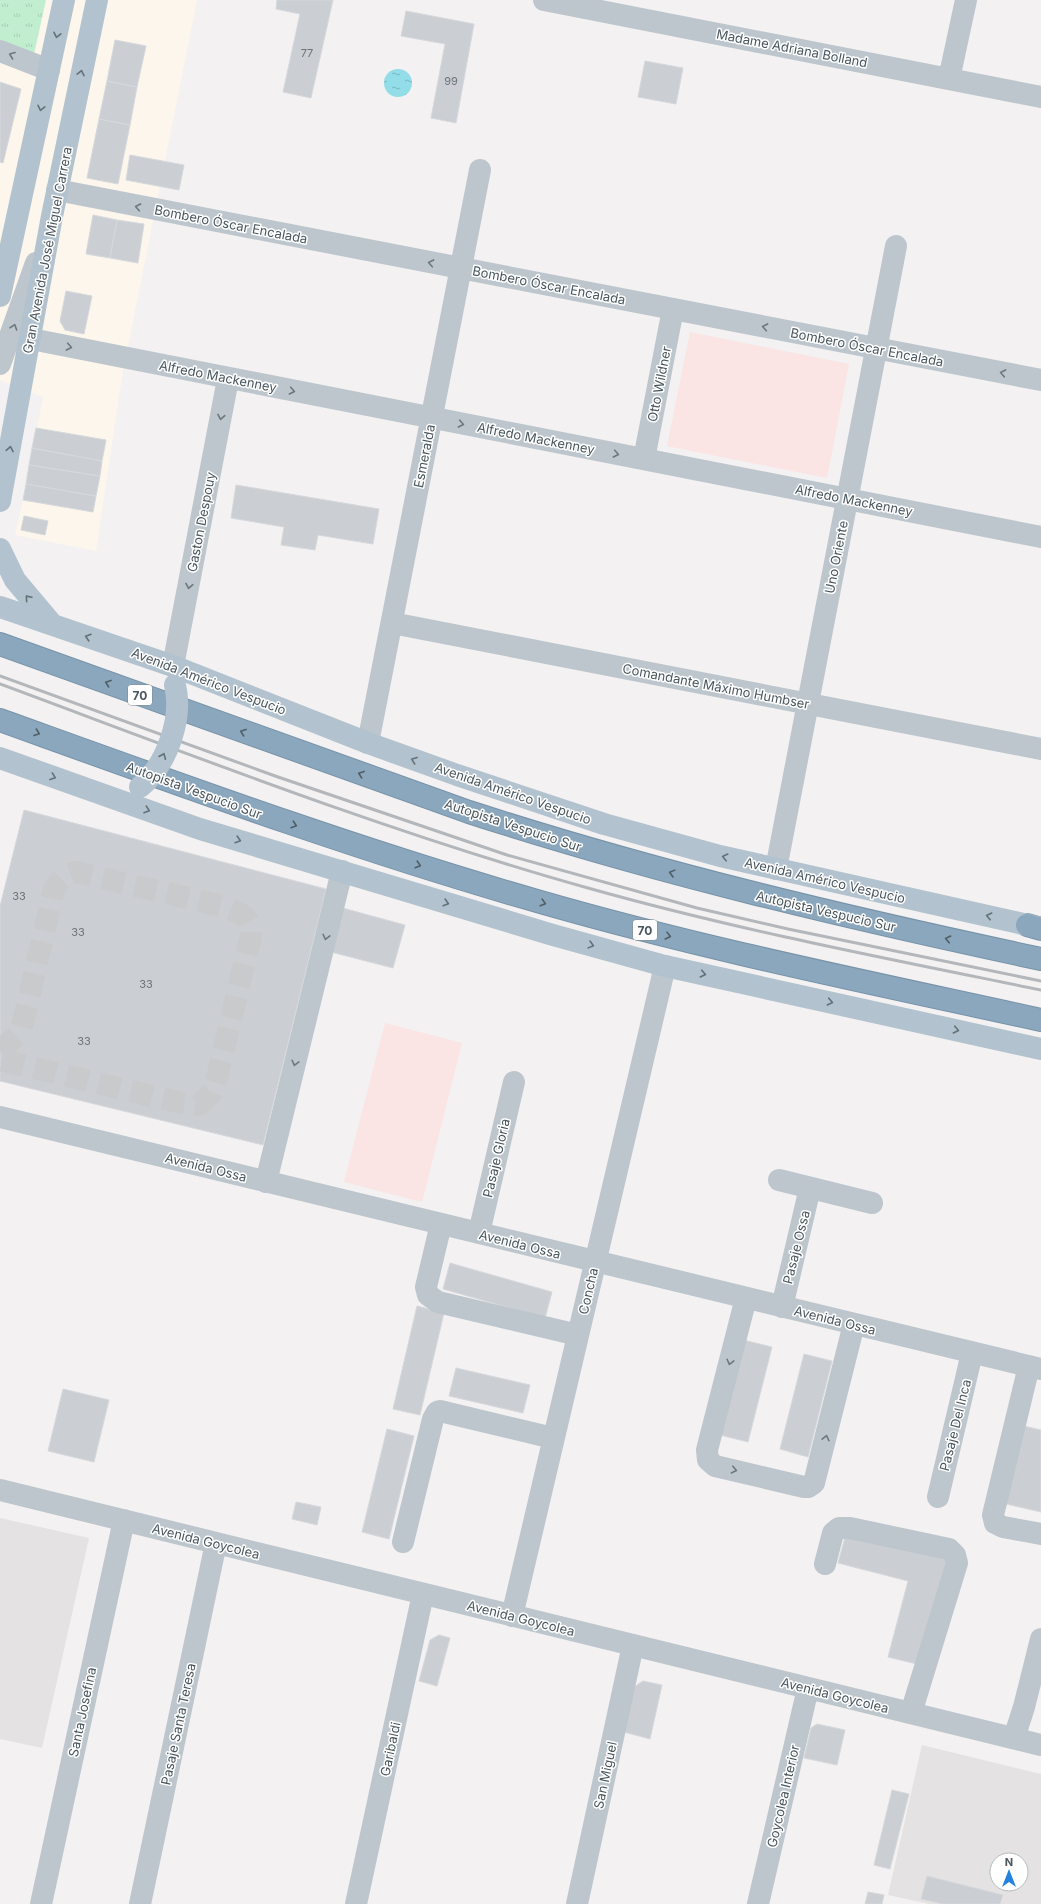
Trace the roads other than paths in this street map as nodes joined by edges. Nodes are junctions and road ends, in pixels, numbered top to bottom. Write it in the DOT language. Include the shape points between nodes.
graph roads {
  1 [pos="64,0"];
  2 [pos="97,0"];
  3 [pos="544,0"];
  4 [pos="966,0"];
  5 [pos="0,50"];
  6 [pos="49,70"];
  7 [pos="949,79"];
  8 [pos="1041,97"];
  9 [pos="74,112"];
  10 [pos="480,170"];
  11 [pos="57,190"];
  12 [pos="52,216"];
  13 [pos="6,238"];
  14 [pos="896,246"];
  15 [pos="461,268"];
  16 [pos="0,296"];
  17 [pos="673,309"];
  18 [pos="31,339"];
  19 [pos="876,348"];
  20 [pos="0,364"];
  21 [pos="228,379"];
  22 [pos="1041,380"];
  23 [pos="431,418"];
  24 [pos="644,460"];
  25 [pos="847,499"];
  26 [pos="0,501"];
  27 [pos="1041,537"];
  28 [pos="0,549"];
  29 [pos="0,607"];
  30 [pos="392,623"];
  31 [pos="55,626"];
  32 [pos="0,644"];
  33 [pos="171,671"];
  34 [pos="808,704"];
  35 [pos="0,720"];
  36 [pos="368,743"];
  37 [pos="1041,749"];
  38 [pos="5,762"];
  39 [pos="110,798"];
  40 [pos="776,869"];
  41 [pos="342,871"];
  42 [pos="1036,927"];
  43 [pos="1041,958"];
  44 [pos="664,966"];
  45 [pos="1041,1020"];
  46 [pos="1041,1049"];
  47 [pos="514,1082"];
  48 [pos="0,1117"];
  49 [pos="779,1180"];
  50 [pos="266,1182"];
  51 [pos="810,1188"];
  52 [pos="872,1202"];
  53 [pos="441,1224"];
  54 [pos="479,1233"];
  55 [pos="595,1262"];
  56 [pos="746,1298"];
  57 [pos="782,1307"];
  58 [pos="854,1324"];
  59 [pos="578,1336"];
  60 [pos="972,1353"];
  61 [pos="1035,1368"];
  62 [pos="553,1438"];
  63 [pos="0,1490"];
  64 [pos="938,1497"];
  65 [pos="124,1520"];
  66 [pos="1041,1534"];
  67 [pos="403,1542"];
  68 [pos="216,1543"];
  69 [pos="825,1564"];
  70 [pos="423,1594"];
  71 [pos="512,1616"];
  72 [pos="1041,1638"];
  73 [pos="634,1645"];
  74 [pos="808,1688"];
  75 [pos="911,1713"];
  76 [pos="1014,1738"];
  77 [pos="1041,1745"];
  78 [pos="41,1904"];
  79 [pos="140,1904"];
  80 [pos="356,1904"];
  81 [pos="577,1904"];
  82 [pos="758,1904"];
  1 -- 6 [label="main road, one-way"];
  9 -- 2 [label="main road, Gran Avenida José Miguel Carrera, one-way"];
  3 -- 7 [label="street, Madame Adriana Bolland"];
  4 -- 7 [label="street"];
  6 -- 5 [label="street, one-way"];
  6 -- 9 [label="main road" via="65,85"];
  6 -- 13 [label="main road, one-way"];
  7 -- 8 [label="street, Madame Adriana Bolland"];
  9 -- 11 [label="main road, Gran Avenida José Miguel Carrera"];
  10 -- 15 [label="street, Esmeralda"];
  11 -- 12 [label="main road, Gran Avenida José Miguel Carrera"];
  15 -- 11 [label="street, Bombero Óscar Encalada, one-way"];
  12 -- 18 [label="main road, Gran Avenida José Miguel Carrera"];
  20 -- 12 [label="street, one-way"];
  13 -- 16 [label="main road"];
  14 -- 19 [label="street, Uno Oriente"];
  15 -- 17 [label="street, Bombero Óscar Encalada"];
  15 -- 23 [label="street, Esmeralda"];
  19 -- 17 [label="street, Bombero Óscar Encalada, one-way"];
  17 -- 24 [label="street, Otto Wildner"];
  18 -- 21 [label="street, Alfredo Mackenney, one-way"];
  26 -- 18 [label="main road, Gran Avenida José Miguel Carrera, one-way"];
  22 -- 19 [label="street, Bombero Óscar Encalada, one-way"];
  19 -- 25 [label="street, Uno Oriente"];
  21 -- 23 [label="street, Alfredo Mackenney, one-way"];
  21 -- 33 [label="street, Gaston Despouy, one-way"];
  23 -- 24 [label="street, Alfredo Mackenney, one-way"];
  23 -- 30 [label="street, Esmeralda"];
  24 -- 25 [label="street, Alfredo Mackenney"];
  25 -- 27 [label="street, Alfredo Mackenney"];
  25 -- 34 [label="street, Uno Oriente"];
  31 -- 28 [label="main road, one-way" via="18,585"];
  29 -- 31 [label="main road, Avenida Américo Vespucio"];
  30 -- 34 [label="street, Comandante Máximo Humbser"];
  30 -- 36 [label="street, Esmeralda"];
  33 -- 31 [label="main road, Avenida Américo Vespucio, one-way"];
  43 -- 32 [label="highway, Autopista Vespucio Sur / 70, one-way" via="802,906 559,841 469,812"];
  33 -- 36 [label="main road, Avenida Américo Vespucio"];
  39 -- 33 [label="main road, one-way, bridge" via="124,795 140,787 148,781 159,765 178,710"];
  34 -- 37 [label="street, Comandante Máximo Humbser"];
  34 -- 40 [label="street, Uno Oriente"];
  35 -- 45 [label="highway, Autopista Vespucio Sur / 70, one-way" via="265,816 538,902 771,961"];
  40 -- 36 [label="main road, Avenida Américo Vespucio, one-way" via="604,824"];
  38 -- 39 [label="main road, one-way"];
  39 -- 41 [label="main road, one-way" via="200,829"];
  42 -- 40 [label="main road, Avenida Américo Vespucio, one-way"];
  41 -- 44 [label="main road, one-way"];
  41 -- 50 [label="street, one-way"];
  44 -- 46 [label="main road, one-way"];
  44 -- 55 [label="street, Concha"];
  47 -- 54 [label="street, Pasaje Gloria"];
  48 -- 50 [label="street, Avenida Ossa"];
  49 -- 51 [label="street"];
  50 -- 53 [label="street, Avenida Ossa"];
  51 -- 52 [label="street"];
  51 -- 57 [label="street, Pasaje Ossa"];
  53 -- 54 [label="street, Avenida Ossa"];
  53 -- 59 [label="street" via="426,1287 431,1298 438,1302"];
  54 -- 55 [label="street, Avenida Ossa"];
  55 -- 56 [label="street, Avenida Ossa"];
  55 -- 59 [label="street, Concha"];
  56 -- 57 [label="street, Avenida Ossa"];
  56 -- 58 [label="street, one-way" via="706,1455 711,1463 722,1467 804,1486 814,1483"];
  57 -- 58 [label="street, Avenida Ossa"];
  58 -- 60 [label="street, Avenida Ossa"];
  59 -- 62 [label="street, Concha"];
  60 -- 61 [label="street, Avenida Ossa"];
  60 -- 64 [label="street, Pasaje Del Inca"];
  61 -- 66 [label="street" via="993,1514 995,1523 1003,1527"];
  62 -- 67 [label="street" via="437,1412 433,1419"];
  62 -- 71 [label="street, Concha"];
  63 -- 65 [label="street, Avenida Goycolea"];
  65 -- 68 [label="street, Avenida Goycolea"];
  65 -- 78 [label="street, Santa Josefina"];
  68 -- 70 [label="street, Avenida Goycolea"];
  68 -- 79 [label="street, Pasaje Santa Teresa"];
  69 -- 75 [label="street" via="833,1533 839,1528 850,1528 949,1549 955,1555 957,1563"];
  70 -- 71 [label="street, Avenida Goycolea"];
  70 -- 80 [label="street, Garibaldi"];
  71 -- 73 [label="street, Avenida Goycolea"];
  72 -- 76 [label="street"];
  73 -- 74 [label="street, Avenida Goycolea"];
  73 -- 81 [label="street, San Miguel"];
  74 -- 75 [label="street, Avenida Goycolea"];
  74 -- 82 [label="street, Goycolea Interior"];
  75 -- 76 [label="street, Avenida Goycolea"];
  76 -- 77 [label="street, Avenida Goycolea"];
}
